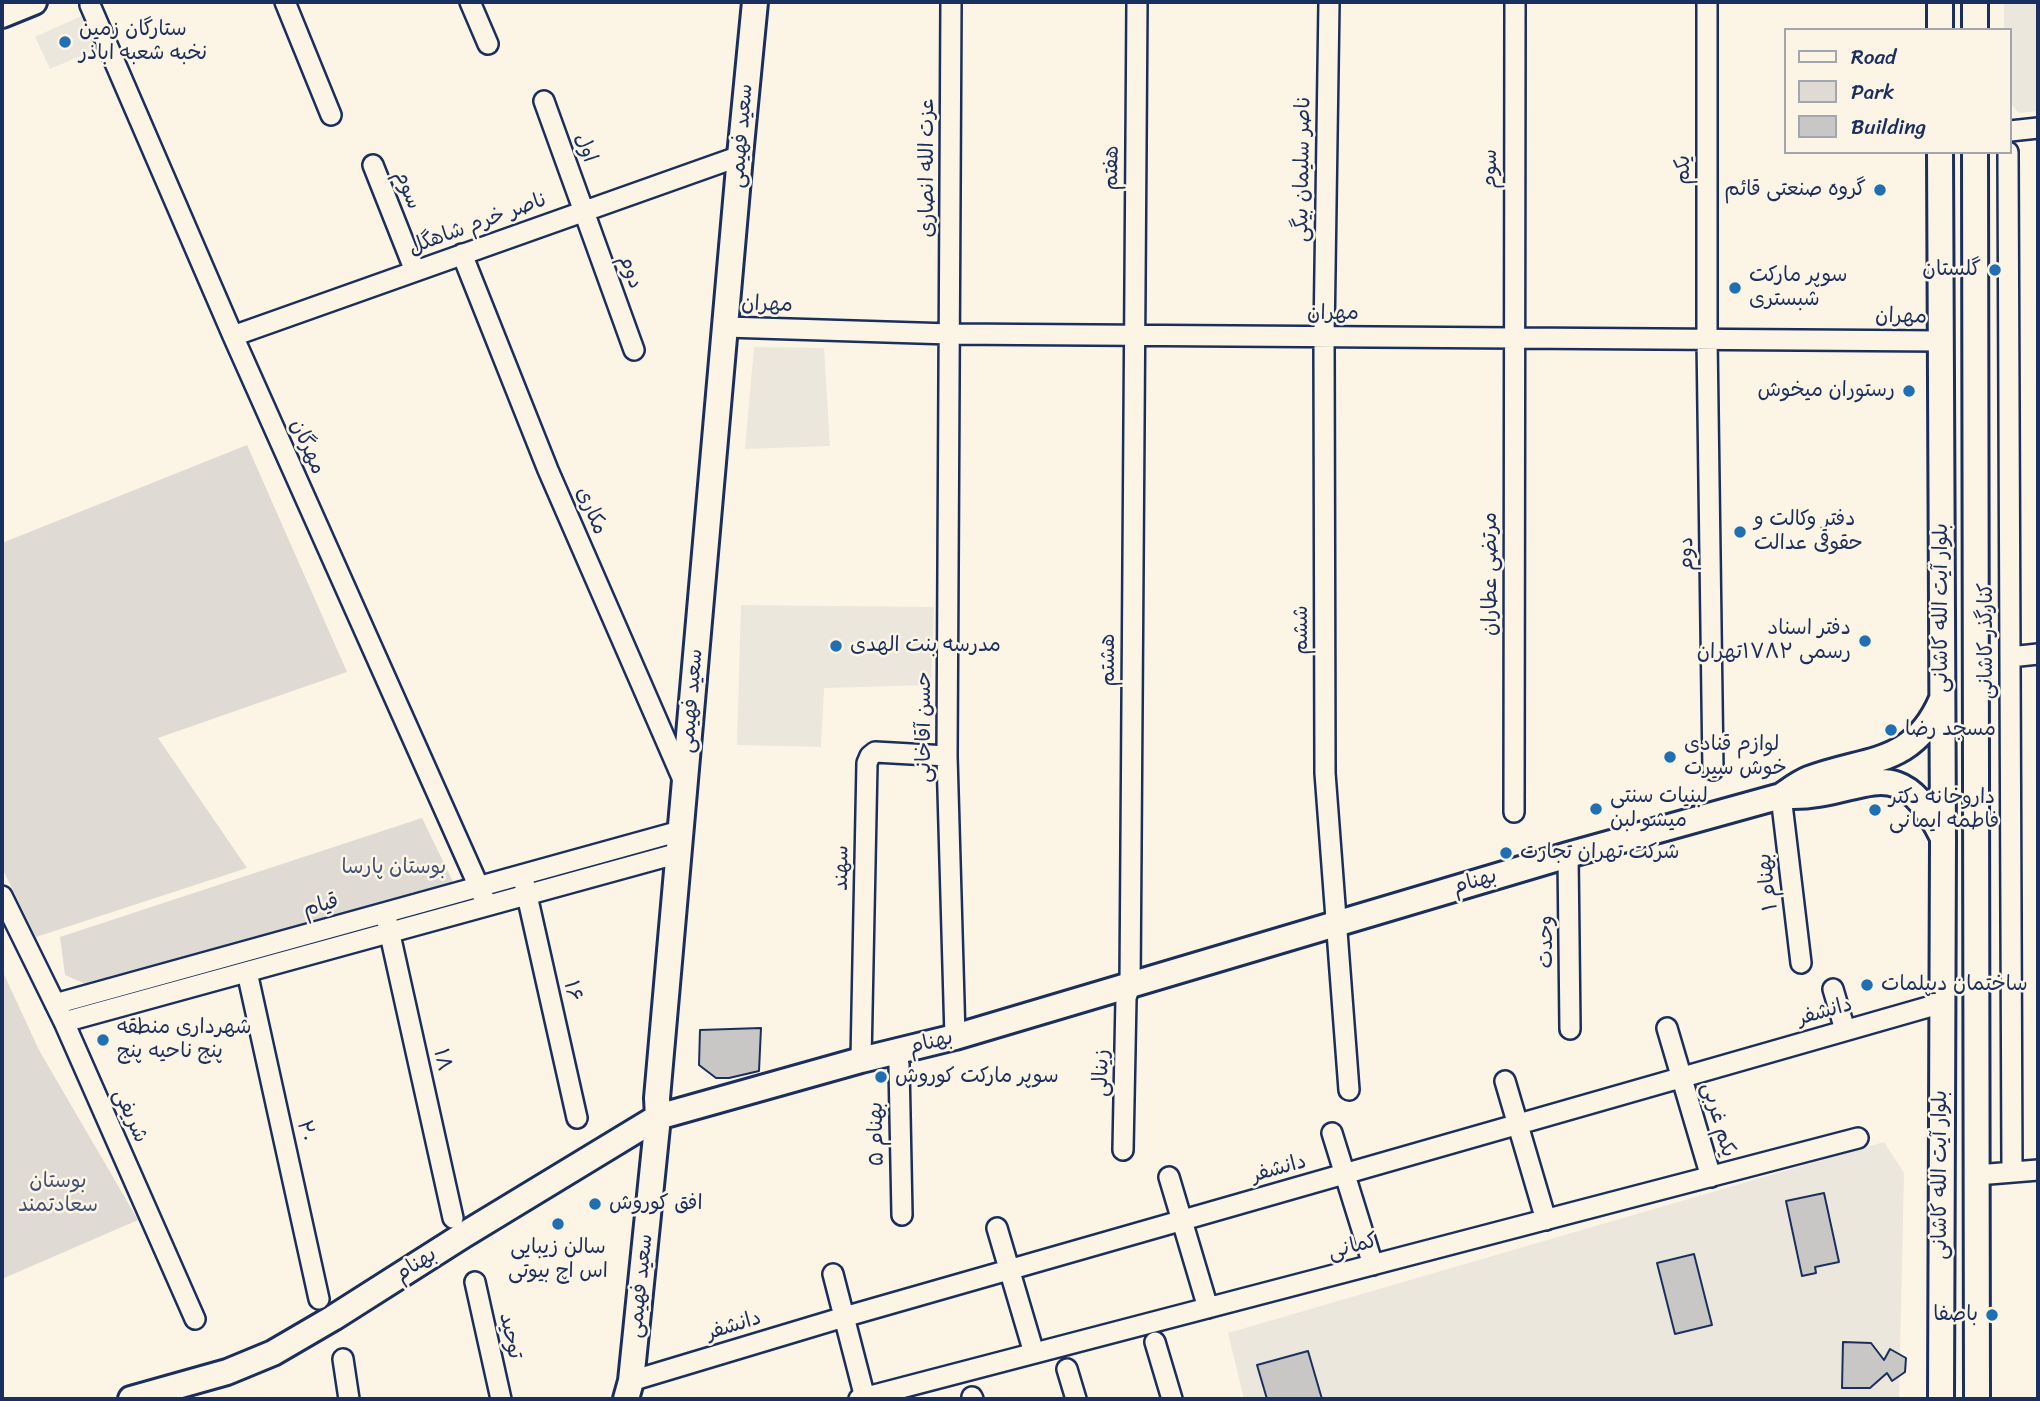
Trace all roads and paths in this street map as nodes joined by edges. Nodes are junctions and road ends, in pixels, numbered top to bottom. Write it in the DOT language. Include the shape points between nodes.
graph roads {
  1 [pos="34,2"];
  2 [pos="285,2"];
  3 [pos="470,2"];
  4 [pos="755,2"];
  5 [pos="951,2"];
  6 [pos="1137,2"];
  7 [pos="1329,2"];
  8 [pos="1515,2"];
  9 [pos="1707,2"];
  10 [pos="1940,2"];
  11 [pos="1975,2"];
  12 [pos="90,5"];
  13 [pos="2,15"];
  14 [pos="1940,28"];
  15 [pos="1975,28"];
  16 [pos="488,44"];
  17 [pos="544,101"];
  18 [pos="331,115"];
  19 [pos="2038,128"];
  20 [pos="2012,131"];
  21 [pos="1940,154"];
  22 [pos="1975,154"];
  23 [pos="2008,154"];
  24 [pos="740,156"];
  25 [pos="373,165"];
  26 [pos="584,210"];
  27 [pos="462,254"];
  28 [pos="415,271"];
  29 [pos="726,327"];
  30 [pos="950,334"];
  31 [pos="233,335"];
  32 [pos="1134,335"];
  33 [pos="1324,337"];
  34 [pos="1513,337"];
  35 [pos="1707,338"];
  36 [pos="1941,341"];
  37 [pos="634,350"];
  38 [pos="2038,654"];
  39 [pos="2010,657"];
  40 [pos="1942,699"];
  41 [pos="947,756"];
  42 [pos="1713,770"];
  43 [pos="1886,770"];
  44 [pos="684,783"];
  45 [pos="1781,796"];
  46 [pos="1514,812"];
  47 [pos="1943,840"];
  48 [pos="679,842"];
  49 [pos="1568,855"];
  50 [pos="522,874"];
  51 [pos="479,886"];
  52 [pos="527,894"];
  53 [pos="2,895"];
  54 [pos="487,905"];
  55 [pos="385,912"];
  56 [pos="1337,923"];
  57 [pos="390,932"];
  58 [pos="1801,963"];
  59 [pos="247,972"];
  60 [pos="1833,989"];
  61 [pos="1128,992"];
  62 [pos="1942,1003"];
  63 [pos="55,1004"];
  64 [pos="64,1022"];
  65 [pos="1668,1028"];
  66 [pos="1570,1029"];
  67 [pos="1845,1030"];
  68 [pos="955,1037"];
  69 [pos="896,1052"];
  70 [pos="861,1060"];
  71 [pos="1682,1077"];
  72 [pos="1505,1081"];
  73 [pos="1349,1090"];
  74 [pos="659,1117"];
  75 [pos="577,1118"];
  76 [pos="1518,1124"];
  77 [pos="1332,1133"];
  78 [pos="1858,1138"];
  79 [pos="1123,1150"];
  80 [pos="2038,1170"];
  81 [pos="2012,1172"];
  82 [pos="1345,1174"];
  83 [pos="1977,1175"];
  84 [pos="1169,1177"];
  85 [pos="1711,1177"];
  86 [pos="902,1215"];
  87 [pos="453,1217"];
  88 [pos="1182,1220"];
  89 [pos="1546,1220"];
  90 [pos="998,1228"];
  91 [pos="1373,1265"];
  92 [pos="1009,1269"];
  93 [pos="833,1274"];
  94 [pos="475,1282"];
  95 [pos="319,1299"];
  96 [pos="1208,1308"];
  97 [pos="844,1317"];
  98 [pos="195,1320"];
  99 [pos="1155,1342"];
  100 [pos="1034,1353"];
  101 [pos="343,1359"];
  102 [pos="1067,1369"];
  103 [pos="628,1390"];
  104 [pos="131,1399"];
  105 [pos="349,1399"];
  106 [pos="501,1399"];
  107 [pos="862,1399"];
  108 [pos="1076,1399"];
  109 [pos="1172,1399"];
  110 [pos="1941,1399"];
  111 [pos="1977,1399"];
  1 -- 13 [label="main road"];
  2 -- 18 [label="street"];
  3 -- 16 [label="street"];
  4 -- 24 [label="main road, سعید فهیمی"];
  5 -- 30 [label="street, عزت الله انصاری"];
  6 -- 32 [label="street, هفتم"];
  7 -- 33 [label="street, ناصر سلیمان بیگی"];
  8 -- 34 [label="street, سوم"];
  9 -- 35 [label="street, یکم"];
  10 -- 14 [label="main road"];
  11 -- 15 [label="main road"];
  12 -- 31 [label="street, مهرگان"];
  17 -- 26 [label="street, اول"];
  19 -- 20 [label="street"];
  21 -- 36 [label="main road, بلوار آیت الله کاشانی"];
  22 -- 83 [label="main road, بلوار آیت الله کاشانی"];
  23 -- 39 [label="street, کنارگذر کاشانی"];
  24 -- 26 [label="street, ناصر خرم شاهگل"];
  24 -- 29 [label="main road, سعید فهیمی"];
  25 -- 28 [label="street, سوم"];
  26 -- 27 [label="street, ناصر خرم شاهگل"];
  26 -- 37 [label="street, دوم"];
  27 -- 28 [label="street, ناصر خرم شاهگل"];
  27 -- 44 [label="street, مکاری" via="548,470"];
  28 -- 31 [label="street, ناصر خرم شاهگل"];
  29 -- 30 [label="street, مهران"];
  29 -- 44 [label="main road, سعید فهیمی"];
  30 -- 32 [label="street, مهران"];
  30 -- 41 [label="street, حسن آقاخانی"];
  31 -- 51 [label="street, مهرگان"];
  32 -- 33 [label="street, مهران"];
  32 -- 61 [label="street, هشتم"];
  33 -- 34 [label="street, مهران"];
  33 -- 56 [label="street, ششم" via="1325,773"];
  34 -- 35 [label="street, مهران"];
  34 -- 46 [label="street, مرتضی عطاران"];
  35 -- 36 [label="street, مهران"];
  35 -- 42 [label="street, دوم"];
  36 -- 40 [label="main road, بلوار آیت الله کاشانی"];
  38 -- 39 [label="street"];
  39 -- 81 [label="street, کنارگذر کاشانی"];
  40 -- 43 [label="main road, بهنام" via="1934,718"];
  40 -- 47 [label="main road, بلوار آیت الله کاشانی"];
  41 -- 68 [label="street, حسن آقاخانی"];
  41 -- 70 [label="street, سهند" via="875,752 867,763"];
  43 -- 45 [label="main road, بهنام" via="1807,780"];
  43 -- 47 [label="main road" via="1919,798"];
  44 -- 48 [label="main road, سعید فهیمی"];
  45 -- 49 [label="main road, بهنام"];
  45 -- 58 [label="street, بهنام ۱"];
  47 -- 62 [label="main road, بلوار آیت الله کاشانی"];
  48 -- 50 [label="street, قیام"];
  48 -- 52 [label="street, قیام"];
  48 -- 74 [label="main road, سعید فهیمی"];
  49 -- 56 [label="main road, بهنام"];
  49 -- 66 [label="street, وحدت"];
  50 -- 51 [label="street, قیام"];
  50 -- 52 [label="street, ۱۶"];
  51 -- 54 [label="street, مهرگان"];
  51 -- 55 [label="street, قیام"];
  52 -- 54 [label="street, قیام"];
  52 -- 75 [label="street, ۱۶"];
  53 -- 63 [label="street, شریفی"];
  54 -- 57 [label="street, قیام"];
  55 -- 57 [label="street, ۱۸"];
  55 -- 63 [label="street, قیام"];
  56 -- 61 [label="main road, بهنام"];
  56 -- 73 [label="street, ششم"];
  57 -- 59 [label="street, قیام"];
  57 -- 87 [label="street, ۱۸"];
  59 -- 64 [label="street, قیام"];
  59 -- 95 [label="street, ۲۰"];
  60 -- 67 [label="street"];
  61 -- 68 [label="main road, بهنام"];
  61 -- 79 [label="street, زینالی"];
  62 -- 67 [label="street, دانشفر"];
  62 -- 110 [label="main road, بلوار آیت الله کاشانی"];
  63 -- 64 [label="street, شریفی"];
  64 -- 98 [label="street, شریفی"];
  65 -- 71 [label="street, یکم غربی"];
  67 -- 71 [label="street, دانشفر"];
  68 -- 69 [label="main road, بهنام"];
  69 -- 70 [label="main road, بهنام"];
  69 -- 86 [label="street, بهنام ۵"];
  70 -- 74 [label="main road, بهنام"];
  71 -- 76 [label="street, دانشفر"];
  71 -- 85 [label="street, یکم غربی"];
  72 -- 76 [label="street"];
  74 -- 103 [label="main road, سعید فهیمی"];
  74 -- 104 [label="main road, بهنام" via="272,1353"];
  76 -- 82 [label="street, دانشفر"];
  76 -- 89 [label="street"];
  77 -- 82 [label="street"];
  78 -- 85 [label="street, کمانی"];
  80 -- 81 [label="street"];
  81 -- 83 [label="street"];
  82 -- 88 [label="street, دانشفر"];
  82 -- 91 [label="street"];
  83 -- 111 [label="main road, بلوار آیت الله کاشانی"];
  84 -- 88 [label="street"];
  85 -- 89 [label="street, کمانی"];
  88 -- 92 [label="street, دانشفر"];
  88 -- 96 [label="street"];
  89 -- 91 [label="street, کمانی"];
  90 -- 92 [label="street"];
  91 -- 96 [label="street, کمانی"];
  92 -- 97 [label="street, دانشفر"];
  92 -- 100 [label="street"];
  93 -- 97 [label="street"];
  94 -- 106 [label="street, توحید"];
  96 -- 100 [label="street, کمانی"];
  97 -- 103 [label="street, دانشفر"];
  97 -- 107 [label="street"];
  99 -- 109 [label="street"];
  100 -- 107 [label="street, کمانی"];
  101 -- 105 [label="street"];
  102 -- 108 [label="street"];
}
